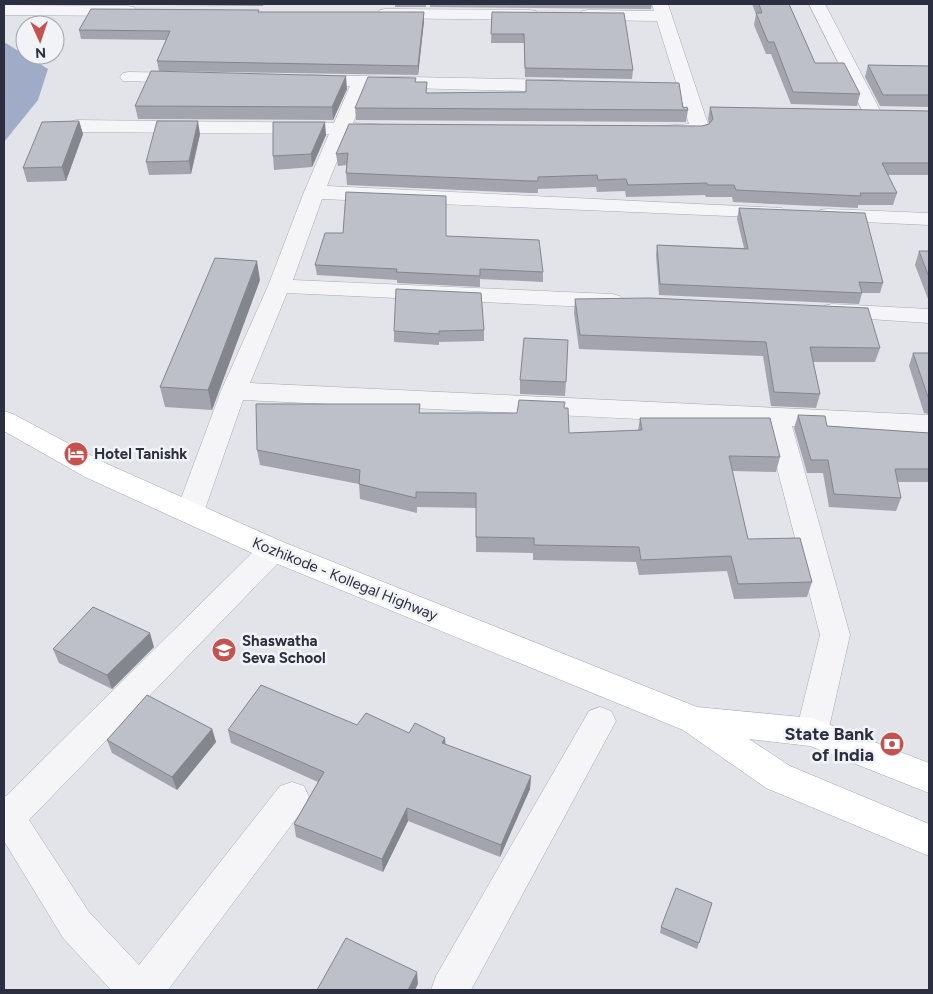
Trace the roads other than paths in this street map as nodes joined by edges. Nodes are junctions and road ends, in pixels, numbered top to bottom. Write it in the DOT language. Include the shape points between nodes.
graph roads {
  1 [pos="817,4"];
  2 [pos="4,10"];
  3 [pos="662,10"];
  4 [pos="142,11"];
  5 [pos="369,13"];
  6 [pos="546,15"];
  7 [pos="576,15"];
  8 [pos="129,77"];
  9 [pos="206,78"];
  10 [pos="293,80"];
  11 [pos="361,82"];
  12 [pos="578,86"];
  13 [pos="667,88"];
  14 [pos="687,88"];
  15 [pos="694,110"];
  16 [pos="714,110"];
  17 [pos="853,113"];
  18 [pos="76,126"];
  19 [pos="340,129"];
  20 [pos="400,129"];
  21 [pos="650,130"];
  22 [pos="314,192"];
  23 [pos="929,219"];
  24 [pos="279,286"];
  25 [pos="634,302"];
  26 [pos="811,310"];
  27 [pos="929,316"];
  28 [pos="234,391"];
  29 [pos="777,417"];
  30 [pos="4,420"];
  31 [pos="929,424"];
  32 [pos="190,512"];
  33 [pos="273,550"];
  34 [pos="694,720"];
  35 [pos="600,721"];
  36 [pos="812,732"];
  37 [pos="929,778"];
  38 [pos="292,797"];
  39 [pos="5,817"];
  40 [pos="929,840"];
  41 [pos="137,990"];
  42 [pos="144,990"];
  43 [pos="450,990"];
  1 -- 17 [label="street" via="883,114"];
  2 -- 4 [label="street"];
  3 -- 7 [label="street"];
  3 -- 14 [label="street"];
  5 -- 6 [label="street"];
  8 -- 9 [label="street"];
  10 -- 11 [label="street"];
  11 -- 12 [label="street"];
  11 -- 19 [label="street"];
  13 -- 14 [label="street"];
  14 -- 15 [label="street"];
  15 -- 16 [label="street"];
  15 -- 21 [label="street" via="700,130"];
  18 -- 19 [label="street"];
  19 -- 20 [label="street"];
  19 -- 22 [label="street"];
  22 -- 23 [label="street"];
  22 -- 24 [label="street"];
  24 -- 25 [label="street"];
  24 -- 28 [label="street"];
  26 -- 27 [label="street"];
  28 -- 29 [label="street"];
  28 -- 32 [label="street"];
  29 -- 31 [label="street"];
  29 -- 36 [label="street" via="835,635"];
  30 -- 32 [label="main road, Kozhikode - Kollegal Highway" via="95,470"];
  32 -- 33 [label="main road, Kozhikode - Kollegal Highway"];
  33 -- 34 [label="main road, Kozhikode - Kollegal Highway"];
  33 -- 39 [label="street"];
  34 -- 36 [label="main road, Kozhikode - Kollegal Highway"];
  34 -- 40 [label="main road, Kozhikode - Kollegal Highway" via="778,777"];
  35 -- 43 [label="street"];
  36 -- 37 [label="main road, Kozhikode - Kollegal Highway"];
  38 -- 42 [label="street"];
  39 -- 41 [label="street" via="76,925"];
}
